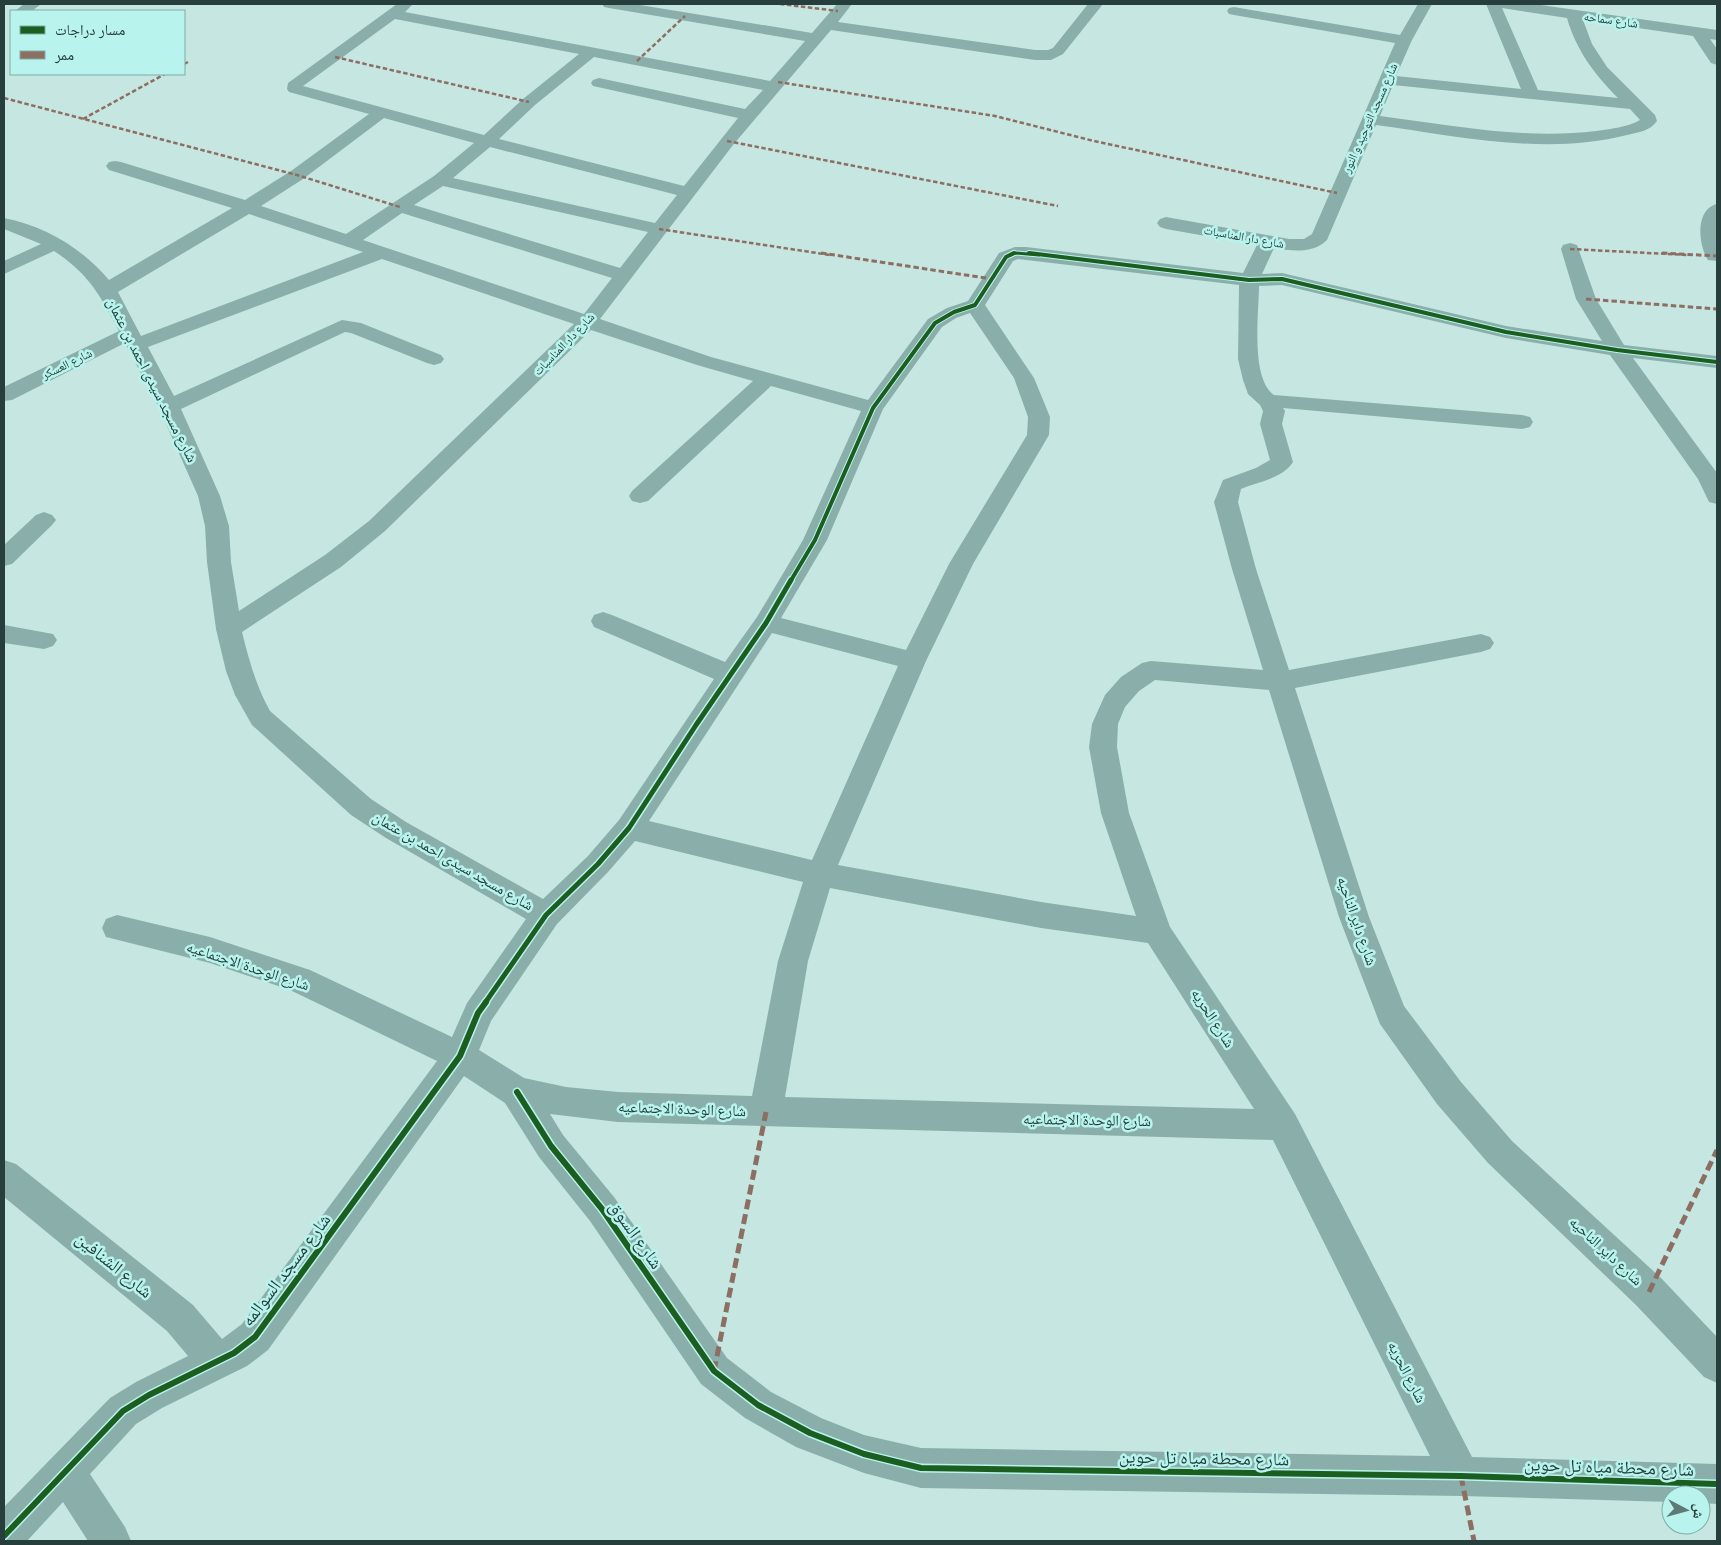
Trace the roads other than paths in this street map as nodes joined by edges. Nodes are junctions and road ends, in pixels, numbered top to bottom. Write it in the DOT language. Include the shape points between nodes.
graph roads {
  1 [pos="406,4"];
  2 [pos="609,4"];
  3 [pos="845,4"];
  4 [pos="1096,4"];
  5 [pos="1425,4"];
  6 [pos="1493,4"];
  7 [pos="1505,4"];
  8 [pos="1234,11"];
  9 [pos="392,14"];
  10 [pos="1574,15"];
  11 [pos="821,32"];
  12 [pos="1698,32"];
  13 [pos="1717,35"];
  14 [pos="1404,40"];
  15 [pos="591,52"];
  16 [pos="1717,60"];
  17 [pos="1386,80"];
  18 [pos="599,83"];
  19 [pos="774,87"];
  20 [pos="1532,96"];
  21 [pos="1635,105"];
  22 [pos="381,113"];
  23 [pos="749,115"];
  24 [pos="1370,119"];
  25 [pos="487,141"];
  26 [pos="115,166"];
  27 [pos="440,180"];
  28 [pos="688,192"];
  29 [pos="247,207"];
  30 [pos="400,207"];
  31 [pos="1717,209"];
  32 [pos="4,223"];
  33 [pos="1166,223"];
  34 [pos="659,229"];
  35 [pos="1320,236"];
  36 [pos="349,242"];
  37 [pos="1268,242"];
  38 [pos="55,244"];
  39 [pos="1570,249"];
  40 [pos="382,252"];
  41 [pos="1715,256"];
  42 [pos="4,268"];
  43 [pos="623,276"];
  44 [pos="1249,280"];
  45 [pos="107,290"];
  46 [pos="975,305"];
  47 [pos="589,321"];
  48 [pos="132,339"];
  49 [pos="1617,350"];
  50 [pos="434,359"];
  51 [pos="1717,362"];
  52 [pos="767,379"];
  53 [pos="4,395"];
  54 [pos="1269,401"];
  55 [pos="169,406"];
  56 [pos="874,408"];
  57 [pos="1522,422"];
  58 [pos="1715,485"];
  59 [pos="640,496"];
  60 [pos="44,520"];
  61 [pos="9,547"];
  62 [pos="603,621"];
  63 [pos="766,623"];
  64 [pos="228,629"];
  65 [pos="4,634"];
  66 [pos="44,640"];
  67 [pos="1480,644"];
  68 [pos="913,662"];
  69 [pos="730,675"];
  70 [pos="1281,681"];
  71 [pos="628,828"];
  72 [pos="820,874"];
  73 [pos="546,915"];
  74 [pos="117,928"];
  75 [pos="1157,932"];
  76 [pos="460,1056"];
  77 [pos="517,1092"];
  78 [pos="766,1112"];
  79 [pos="1283,1126"];
  80 [pos="4,1176"];
  81 [pos="218,1362"];
  82 [pos="1717,1364"];
  83 [pos="714,1371"];
  84 [pos="65,1470"];
  85 [pos="1460,1476"];
  86 [pos="1717,1484"];
  87 [pos="4,1536"];
  88 [pos="111,1541"];
  1 -- 9 [label="street"];
  2 -- 11 [label="street"];
  3 -- 11 [label="street, شارع دار المناسبات"];
  4 -- 11 [label="street" via="1064,46 1051,55"];
  5 -- 14 [label="street, شارع مسجد التوحيد و النور"];
  6 -- 20 [label="street"];
  7 -- 10 [label="street, شارع سماحه"];
  8 -- 14 [label="street"];
  9 -- 15 [label="street"];
  9 -- 22 [label="street" via="295,86 298,91"];
  10 -- 12 [label="street, شارع سماحه"];
  10 -- 21 [label="street" via="1576,29 1597,63 1611,83"];
  11 -- 19 [label="street, شارع دار المناسبات"];
  12 -- 13 [label="street, شارع سماحه"];
  12 -- 16 [label="street"];
  14 -- 17 [label="street, شارع مسجد التوحيد و النور"];
  15 -- 19 [label="street"];
  15 -- 25 [label="street"];
  17 -- 20 [label="street"];
  17 -- 24 [label="street, شارع مسجد التوحيد و النور"];
  18 -- 23 [label="street"];
  19 -- 23 [label="street, شارع دار المناسبات"];
  20 -- 21 [label="street"];
  21 -- 24 [label="street" via="1648,115 1645,125 1571,138 1510,138"];
  22 -- 25 [label="street"];
  22 -- 29 [label="street"];
  23 -- 28 [label="street, شارع دار المناسبات"];
  24 -- 35 [label="street, شارع مسجد التوحيد و النور"];
  25 -- 27 [label="street"];
  25 -- 28 [label="street"];
  26 -- 29 [label="street"];
  27 -- 30 [label="street"];
  27 -- 34 [label="street"];
  28 -- 34 [label="street, شارع دار المناسبات"];
  29 -- 36 [label="street"];
  29 -- 45 [label="street"];
  30 -- 36 [label="street"];
  30 -- 43 [label="street"];
  31 -- 41 [label="street" via="1712,214 1710,234"];
  32 -- 38 [label="street, شارع مسجد سيدى احمد بن عثمان"];
  33 -- 37 [label="street, شارع دار المناسبات"];
  34 -- 43 [label="street, شارع دار المناسبات"];
  35 -- 37 [label="street, شارع دار المناسبات" via="1305,245"];
  36 -- 40 [label="street"];
  37 -- 44 [label="street"];
  38 -- 42 [label="street"];
  38 -- 45 [label="street, شارع مسجد سيدى احمد بن عثمان" via="74,256"];
  39 -- 49 [label="street" via="1586,299"];
  40 -- 47 [label="street"];
  40 -- 48 [label="street, شارع العسكر"];
  43 -- 47 [label="street, شارع دار المناسبات"];
  44 -- 46 [label="street" via="1015,253 1006,257"];
  44 -- 49 [label="street" via="1282,279 1506,332"];
  44 -- 54 [label="street" via="1248,359 1258,394"];
  45 -- 48 [label="street, شارع مسجد سيدى احمد بن عثمان"];
  46 -- 56 [label="street, شارع مسجد السوالمه" via="957,309 935,323"];
  46 -- 68 [label="street" via="1024,378 1039,417 1038,435 961,564"];
  47 -- 52 [label="street"];
  47 -- 64 [label="street, شارع دار المناسبات" via="377,526 283,595"];
  48 -- 53 [label="street, شارع العسكر"];
  48 -- 55 [label="street, شارع مسجد سيدى احمد بن عثمان"];
  49 -- 51 [label="street"];
  49 -- 58 [label="street"];
  50 -- 55 [label="street" via="354,327 342,326"];
  52 -- 56 [label="street"];
  52 -- 59 [label="street"];
  54 -- 57 [label="street"];
  54 -- 70 [label="street, شارع داير الناحيه" via="1274,411 1271,424 1282,462 1271,472 1231,485 1226,502"];
  55 -- 64 [label="street, شارع مسجد سيدى احمد بن عثمان" via="209,496 217,526"];
  56 -- 63 [label="street, شارع مسجد السوالمه" via="815,540"];
  60 -- 61 [label="street"];
  62 -- 69 [label="street"];
  63 -- 68 [label="street"];
  63 -- 69 [label="street, شارع مسجد السوالمه"];
  64 -- 73 [label="street, شارع مسجد سيدى احمد بن عثمان" via="248,695 261,718 361,807"];
  65 -- 66 [label="street"];
  67 -- 70 [label="street, شارع الحريه"];
  68 -- 72 [label="street"];
  69 -- 71 [label="street, شارع مسجد السوالمه"];
  70 -- 75 [label="street, شارع الحريه" via="1151,670 1130,684 1114,702 1105,724 1103,747 1115,813"];
  70 -- 82 [label="street, شارع داير الناحيه" via="1354,917 1391,1014 1449,1093 1500,1152 1649,1292"];
  71 -- 72 [label="street"];
  71 -- 73 [label="street, شارع مسجد السوالمه" via="598,864"];
  72 -- 75 [label="street" via="1041,915"];
  72 -- 78 [label="street" via="793,961"];
  73 -- 76 [label="street, شارع مسجد السوالمه" via="478,1013"];
  74 -- 76 [label="street, شارع الوحدة الاجتماعيه" via="210,950 298,980"];
  75 -- 79 [label="street, شارع الحريه"];
  76 -- 77 [label="street, شارع الوحدة الاجتماعيه"];
  76 -- 81 [label="street, شارع مسجد السوالمه" via="255,1337"];
  77 -- 78 [label="street, شارع الوحدة الاجتماعيه" via="566,1102 618,1107"];
  77 -- 83 [label="street, شارع السوق" via="551,1146 602,1209"];
  78 -- 79 [label="street, شارع الوحدة الاجتماعيه"];
  79 -- 85 [label="street, شارع الحريه"];
  80 -- 81 [label="street, شارع الشنافين" via="180,1318"];
  81 -- 84 [label="street, شارع مسجد السوالمه" via="148,1395 123,1411"];
  83 -- 85 [label="street, شارع محطة مياه تل حوين" via="758,1405 810,1433 864,1454 921,1468"];
  84 -- 87 [label="street, شارع مسجد السوالمه"];
  84 -- 88 [label="street"];
  85 -- 86 [label="street, شارع محطة مياه تل حوين"];
}
